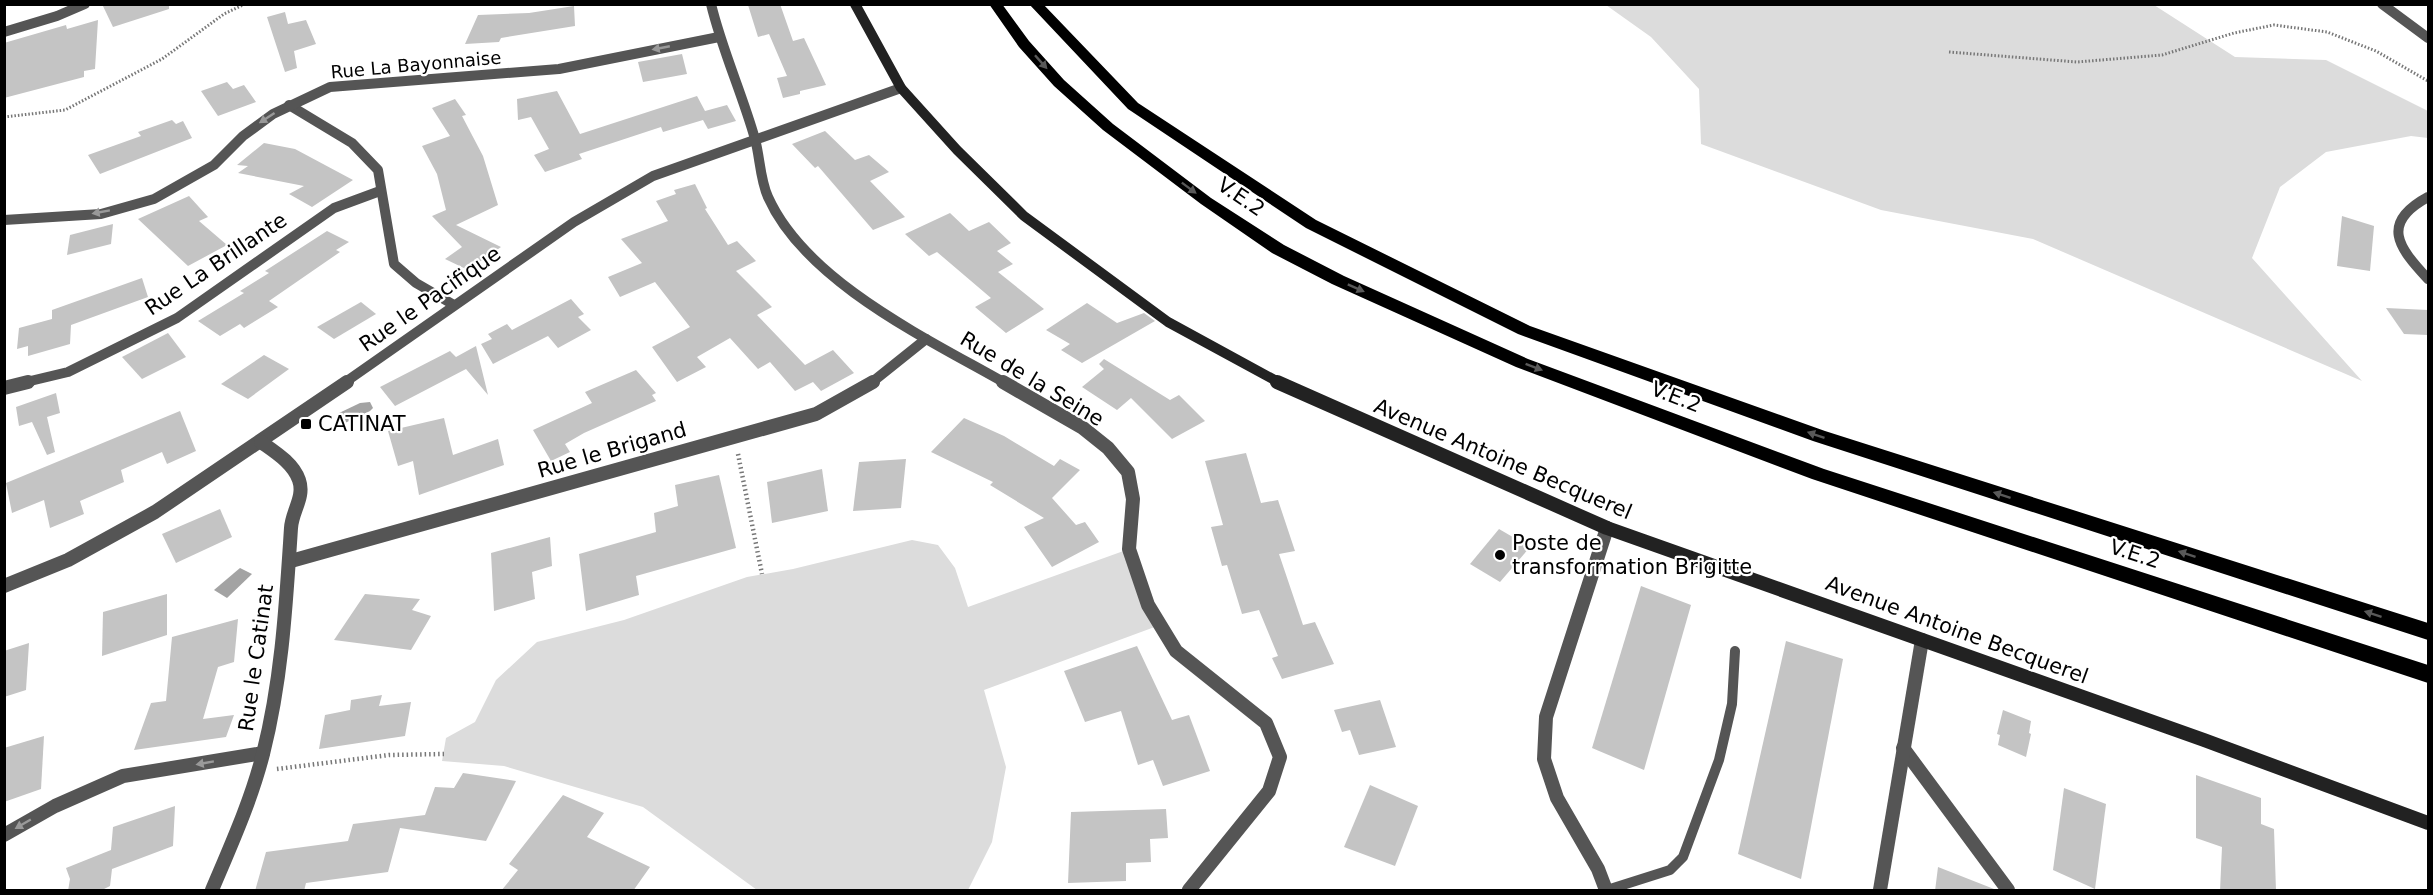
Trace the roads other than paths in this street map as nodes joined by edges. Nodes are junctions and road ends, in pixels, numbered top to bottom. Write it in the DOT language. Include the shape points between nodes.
graph roads {
  1 [pos="85,4"];
  2 [pos="711,4"];
  3 [pos="855,4"];
  4 [pos="995,4"];
  5 [pos="1035,4"];
  6 [pos="2382,4"];
  7 [pos="4,32"];
  8 [pos="719,37"];
  9 [pos="2428,38"];
  10 [pos="901,88"];
  11 [pos="289,105"];
  12 [pos="755,139"];
  13 [pos="380,191"];
  14 [pos="2428,197"];
  15 [pos="4,220"];
  16 [pos="2428,279"];
  17 [pos="454,305"];
  18 [pos="926,339"];
  19 [pos="4,388"];
  20 [pos="261,442"];
  21 [pos="1607,528"];
  22 [pos="291,561"];
  23 [pos="4,586"];
  24 [pos="2428,632"];
  25 [pos="1922,640"];
  26 [pos="1735,651"];
  27 [pos="2428,674"];
  28 [pos="1903,748"];
  29 [pos="263,753"];
  30 [pos="2428,823"];
  31 [pos="4,835"];
  32 [pos="212,891"];
  33 [pos="1189,891"];
  34 [pos="1606,891"];
  35 [pos="1880,891"];
  36 [pos="2008,891"];
  1 -- 7 [label="street"];
  2 -- 8 [label="street, Rue de la Seine"];
  3 -- 10 [label="street, Avenue Antoine Becquerel"];
  4 -- 27 [label="highway, V.E.2, one-way" via="1024,44 1108,127 1260,237 1338,280 1522,363 1818,474"];
  24 -- 5 [label="highway, V.E.2, one-way" via="1820,436 1524,330 1311,224 1133,106"];
  6 -- 9 [label="street"];
  8 -- 11 [label="street, Rue La Bayonnaise, one-way" via="559,69 347,84"];
  8 -- 12 [label="street, Rue de la Seine"];
  10 -- 12 [label="street, Rue le Pacifique"];
  10 -- 21 [label="street, Avenue Antoine Becquerel" via="1024,216 1168,322 1294,391"];
  11 -- 13 [label="street" via="352,143 378,170"];
  11 -- 15 [label="street, Rue La Bayonnaise, one-way" via="264,119 216,164 183,185 132,207 82,216"];
  12 -- 17 [label="street, Rue le Pacifique" via="644,181 574,222"];
  12 -- 18 [label="street, Rue de la Seine" via="767,195 790,232 816,261 866,303"];
  13 -- 17 [label="street" via="394,264 416,283"];
  13 -- 19 [label="street, Rue La Brillante" via="334,208 177,318 124,346 68,372"];
  14 -- 16 [label="street" via="2400,215 2397,231 2403,247"];
  17 -- 20 [label="street, Rue le Pacifique"];
  18 -- 22 [label="street, Rue le Brigand" via="867,387 816,414"];
  18 -- 33 [label="street, Rue de la Seine" via="1083,428 1108,448 1128,472 1133,499 1129,549 1148,605 1176,651 1266,723 1280,757 1269,791"];
  20 -- 22 [label="street, Rue le Catinat" via="291,464 301,489 291,524"];
  20 -- 23 [label="street, Rue le Pacifique" via="155,512 68,560"];
  21 -- 25 [label="street, Avenue Antoine Becquerel"];
  21 -- 34 [label="street" via="1546,717 1544,759 1557,798 1598,869"];
  22 -- 29 [label="street, Rue le Catinat" via="281,657"];
  25 -- 28 [label="street"];
  25 -- 30 [label="street, Avenue Antoine Becquerel"];
  26 -- 34 [label="lane" via="1732,704 1719,759 1683,857 1670,870"];
  28 -- 35 [label="street"];
  28 -- 36 [label="street"];
  29 -- 31 [label="street, one-way" via="123,776 55,806"];
  29 -- 32 [label="street, Rue le Catinat"];
}
